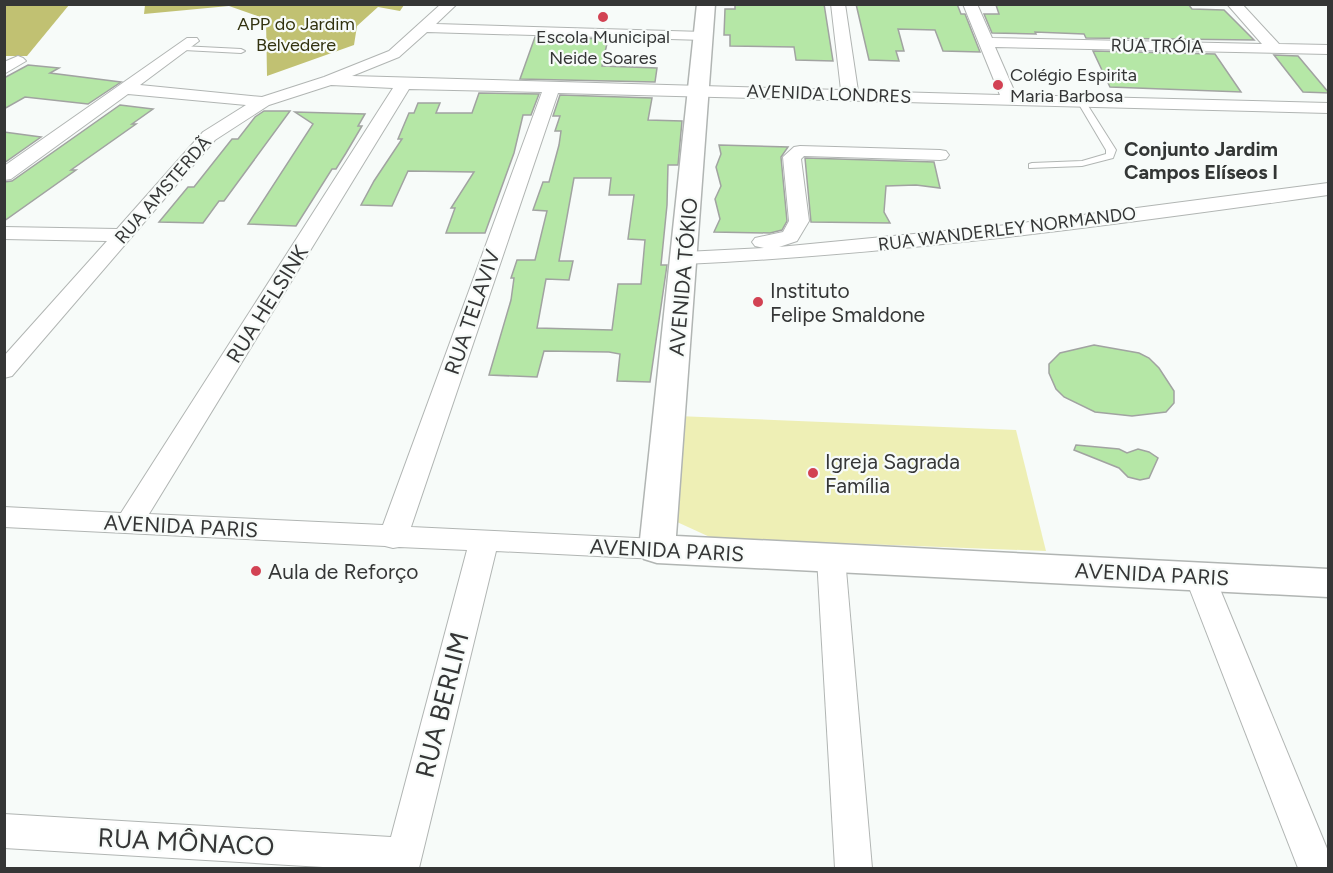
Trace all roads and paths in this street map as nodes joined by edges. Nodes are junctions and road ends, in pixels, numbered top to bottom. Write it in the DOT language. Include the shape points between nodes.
graph roads {
  1 [pos="450,4"];
  2 [pos="706,4"];
  3 [pos="838,4"];
  4 [pos="970,4"];
  5 [pos="1234,4"];
  6 [pos="424,28"];
  7 [pos="704,36"];
  8 [pos="986,42"];
  9 [pos="188,44"];
  10 [pos="1274,48"];
  11 [pos="1329,50"];
  12 [pos="241,51"];
  13 [pos="330,80"];
  14 [pos="404,84"];
  15 [pos="552,87"];
  16 [pos="128,88"];
  17 [pos="700,91"];
  18 [pos="850,94"];
  19 [pos="915,97"];
  20 [pos="1010,99"];
  21 [pos="1081,101"];
  22 [pos="263,102"];
  23 [pos="1329,108"];
  24 [pos="1061,116"];
  25 [pos="940,155"];
  26 [pos="1032,166"];
  27 [pos="4,175"];
  28 [pos="1329,189"];
  29 [pos="4,233"];
  30 [pos="122,235"];
  31 [pos="686,250"];
  32 [pos="4,371"];
  33 [pos="4,517"];
  34 [pos="129,523"];
  35 [pos="393,538"];
  36 [pos="484,541"];
  37 [pos="657,549"];
  38 [pos="831,558"];
  39 [pos="1200,577"];
  40 [pos="1329,583"];
  41 [pos="4,831"];
  42 [pos="402,862"];
  43 [pos="854,868"];
  44 [pos="1317,868"];
  1 -- 6 [label="street, RUA AMSTERDÃ"];
  2 -- 7 [label="street, AVENIDA TÓKIO"];
  3 -- 18 [label="street"];
  4 -- 8 [label="street"];
  5 -- 10 [label="street"];
  6 -- 7 [label="street"];
  6 -- 13 [label="street, RUA AMSTERDÃ" via="394,54"];
  7 -- 17 [label="street, AVENIDA TÓKIO"];
  8 -- 10 [label="street, RUA TRÓIA"];
  8 -- 20 [label="street"];
  9 -- 12 [label="lane"];
  9 -- 16 [label="street"];
  10 -- 11 [label="street, RUA TRÓIA"];
  13 -- 14 [label="street, AVENIDA LONDRES"];
  13 -- 22 [label="street, RUA AMSTERDÃ"];
  14 -- 15 [label="street, AVENIDA LONDRES"];
  14 -- 34 [label="street, RUA HELSINK"];
  15 -- 17 [label="street, AVENIDA LONDRES"];
  15 -- 35 [label="street, RUA TELAVIV"];
  16 -- 22 [label="street"];
  16 -- 27 [label="street"];
  17 -- 18 [label="street, AVENIDA LONDRES"];
  17 -- 31 [label="street, AVENIDA TÓKIO"];
  18 -- 19 [label="street, AVENIDA LONDRES"];
  19 -- 20 [label="street, AVENIDA LONDRES"];
  19 -- 24 [label="street" via="924,112 931,114"];
  20 -- 21 [label="street, AVENIDA LONDRES"];
  21 -- 23 [label="street, AVENIDA LONDRES"];
  21 -- 26 [label="lane" via="1111,150 1110,156 1086,163"];
  22 -- 30 [label="street, RUA AMSTERDÃ" via="221,126 204,141"];
  25 -- 31 [label="street" via="800,152 792,157 799,221 793,237"];
  28 -- 31 [label="street, RUA WANDERLEY NORMANDO" via="886,245 758,255"];
  29 -- 30 [label="street"];
  30 -- 32 [label="street, RUA AMSTERDÃ"];
  31 -- 37 [label="street, AVENIDA TÓKIO"];
  33 -- 34 [label="street, AVENIDA PARIS"];
  34 -- 35 [label="street, AVENIDA PARIS"];
  35 -- 36 [label="street, AVENIDA PARIS"];
  36 -- 37 [label="street, AVENIDA PARIS"];
  36 -- 42 [label="street, RUA BERLIM"];
  37 -- 38 [label="street, AVENIDA PARIS"];
  38 -- 39 [label="street, AVENIDA PARIS"];
  38 -- 43 [label="street"];
  39 -- 40 [label="street, AVENIDA PARIS"];
  39 -- 44 [label="street"];
  41 -- 42 [label="street, RUA MÔNACO"];
}
